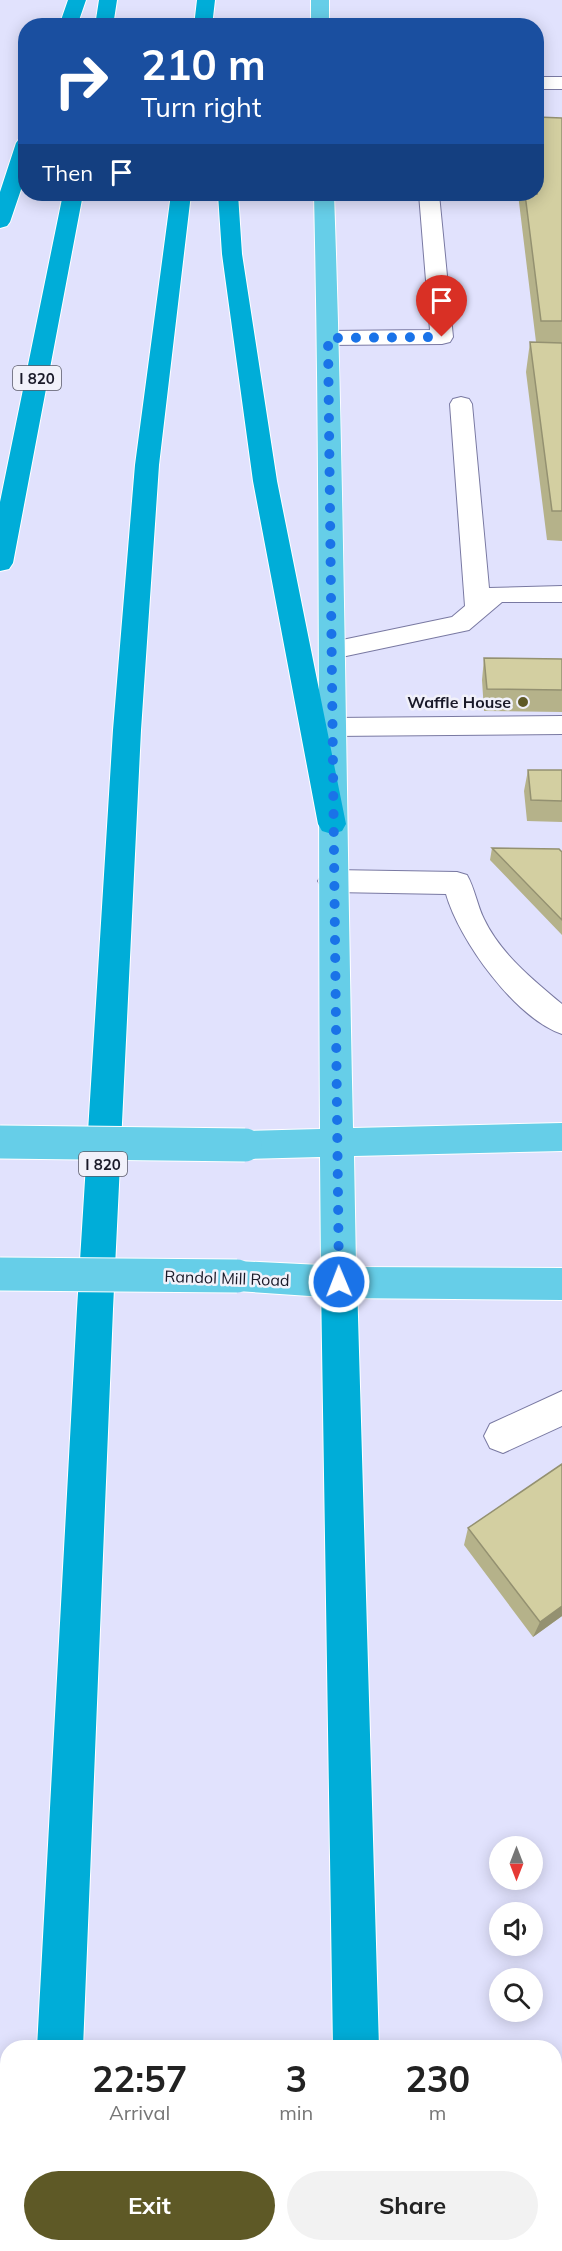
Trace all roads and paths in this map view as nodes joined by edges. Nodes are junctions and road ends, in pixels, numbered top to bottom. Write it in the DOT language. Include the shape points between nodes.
graph roads {
  1 [pos="77,0"];
  2 [pos="108,0"];
  3 [pos="206,0"];
  4 [pos="215,0"];
  5 [pos="320,0"];
  6 [pos="71,18"];
  7 [pos="105,18"];
  8 [pos="204,18"];
  9 [pos="216,18"];
  10 [pos="320,18"];
  11 [pos="544,82"];
  12 [pos="562,83"];
  13 [pos="18,167"];
  14 [pos="72,201"];
  15 [pos="181,201"];
  16 [pos="228,201"];
  17 [pos="324,201"];
  18 [pos="430,201"];
  19 [pos="0,222"];
  20 [pos="328,338"];
  21 [pos="461,404"];
  22 [pos="0,563"];
  23 [pos="562,594"];
  24 [pos="478,609"];
  25 [pos="332,650"];
  26 [pos="562,725"];
  27 [pos="333,727"];
  28 [pos="332,824"];
  29 [pos="333,881"];
  30 [pos="562,1021"];
  31 [pos="562,1137"];
  32 [pos="0,1142"];
  33 [pos="338,1142"];
  34 [pos="0,1274"];
  35 [pos="339,1282"];
  36 [pos="562,1284"];
  37 [pos="562,1408"];
  38 [pos="503,1436"];
  39 [pos="60,2040"];
  40 [pos="356,2040"];
  1 -- 6 [label="highway"];
  2 -- 7 [label="highway"];
  3 -- 8 [label="highway"];
  4 -- 9 [label="highway"];
  5 -- 10 [label="main road"];
  11 -- 12 [label="street"];
  13 -- 19 [label="highway"];
  14 -- 22 [label="highway, I 820"];
  15 -- 39 [label="highway, I 820" via="147,465 127,730"];
  16 -- 28 [label="highway" via="232,254 265,481"];
  17 -- 20 [label="main road"];
  18 -- 20 [label="street" via="442,337"];
  20 -- 25 [label="main road"];
  21 -- 24 [label="street"];
  23 -- 24 [label="street" via="496,594"];
  24 -- 25 [label="street" via="460,624"];
  25 -- 27 [label="main road"];
  26 -- 27 [label="street"];
  27 -- 28 [label="main road"];
  28 -- 29 [label="main road"];
  29 -- 30 [label="street" via="457,883 472,926 497,960 534,1000"];
  29 -- 33 [label="main road"];
  31 -- 33 [label="main road"];
  32 -- 33 [label="main road, bridge"];
  33 -- 35 [label="main road"];
  34 -- 35 [label="main road, Randol Mill Road, bridge" via="237,1276"];
  35 -- 36 [label="main road, Randol Mill Road"];
  35 -- 40 [label="highway"];
  37 -- 38 [label="street"];
}
